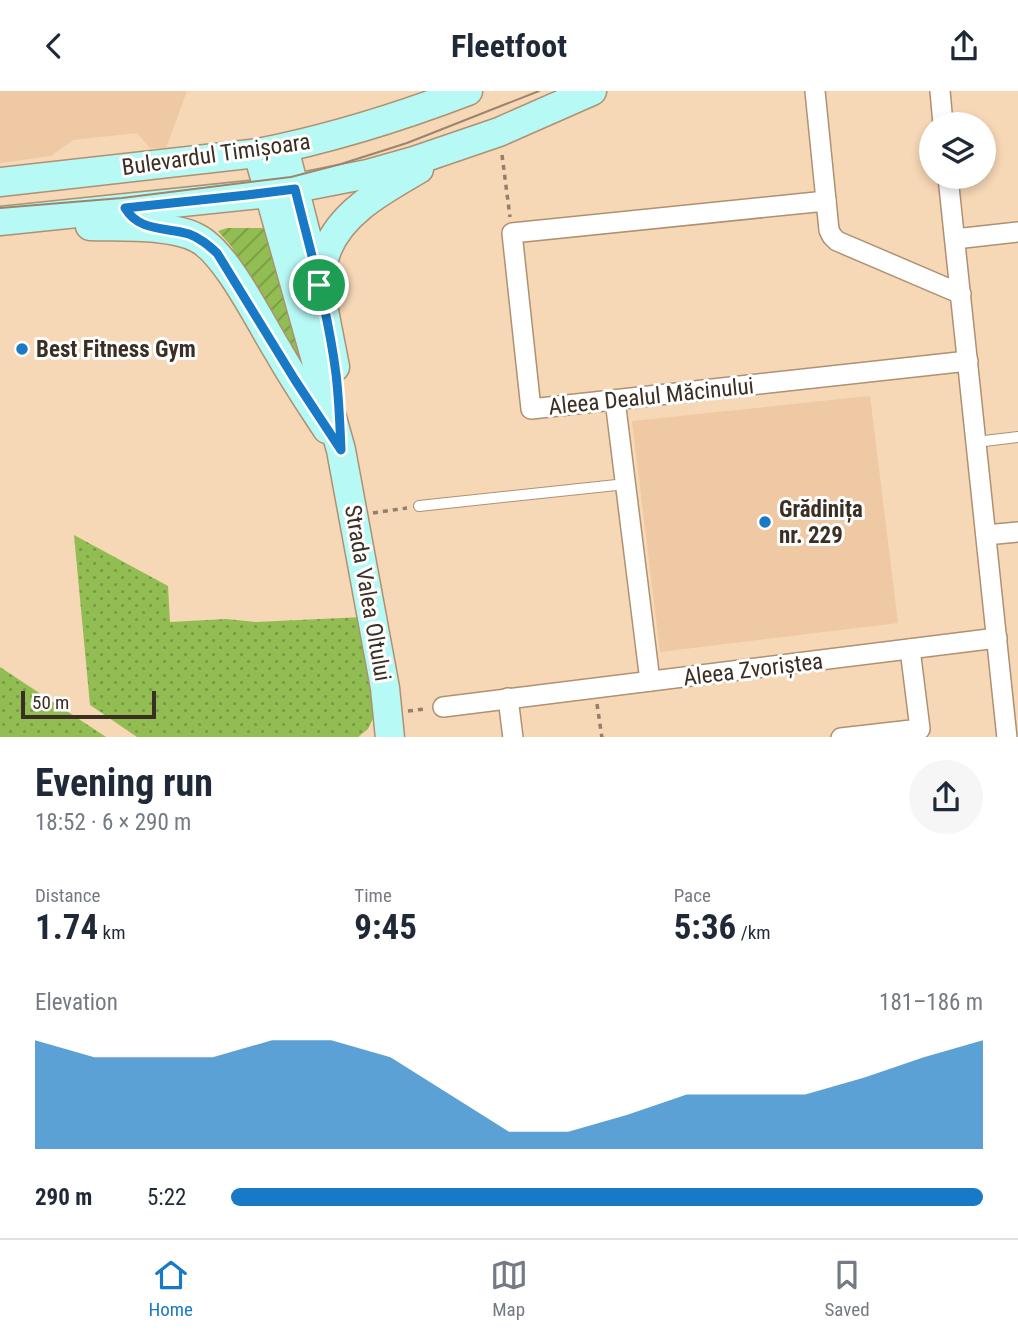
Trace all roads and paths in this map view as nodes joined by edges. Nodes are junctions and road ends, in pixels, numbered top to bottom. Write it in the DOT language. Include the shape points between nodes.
graph roads {
  1 [pos="468,91"];
  2 [pos="592,91"];
  3 [pos="815,91"];
  4 [pos="940,91"];
  5 [pos="941,112"];
  6 [pos="499,132"];
  7 [pos="455,148"];
  8 [pos="271,150"];
  9 [pos="118,169"];
  10 [pos="0,182"];
  11 [pos="949,189"];
  12 [pos="282,191"];
  13 [pos="826,201"];
  14 [pos="125,208"];
  15 [pos="0,222"];
  16 [pos="159,229"];
  17 [pos="1018,232"];
  18 [pos="512,233"];
  19 [pos="955,239"];
  20 [pos="319,285"];
  21 [pos="961,294"];
  22 [pos="968,361"];
  23 [pos="615,400"];
  24 [pos="1018,437"];
  25 [pos="976,442"];
  26 [pos="341,450"];
  27 [pos="626,484"];
  28 [pos="419,506"];
  29 [pos="354,516"];
  30 [pos="1018,532"];
  31 [pos="986,535"];
  32 [pos="997,638"];
  33 [pos="910,649"];
  34 [pos="650,681"];
  35 [pos="594,688"];
  36 [pos="508,698"];
  37 [pos="443,706"];
  38 [pos="390,725"];
  39 [pos="374,737"];
  40 [pos="513,737"];
  41 [pos="602,737"];
  42 [pos="841,737"];
  43 [pos="1007,737"];
  1 -- 8 [label="main road, Bulevardul Timișoara" via="373,124"];
  2 -- 6 [label="main road, Bulevardul Timișoara"];
  3 -- 13 [label="street"];
  4 -- 5 [label="street"];
  6 -- 7 [label="main road, Bulevardul Timișoara"];
  6 -- 18 [label="path"];
  7 -- 12 [label="main road, Bulevardul Timișoara" via="368,174"];
  7 -- 20 [label="main road" via="370,200 339,228 331,240"];
  8 -- 9 [label="main road, Bulevardul Timișoara"];
  8 -- 12 [label="main road, Strada Valea Oltului"];
  9 -- 10 [label="main road, Bulevardul Timișoara"];
  9 -- 14 [label="main road"];
  11 -- 19 [label="street"];
  12 -- 14 [label="main road, Bulevardul Timișoara"];
  12 -- 20 [label="main road, Strada Valea Oltului"];
  12 -- 26 [label="main road, Strada Valea Oltului"];
  13 -- 18 [label="street"];
  13 -- 21 [label="street" via="829,230 837,241"];
  14 -- 15 [label="main road, Bulevardul Timișoara"];
  14 -- 16 [label="lane" via="134,219"];
  15 -- 16 [label="main road"];
  16 -- 26 [label="main road" via="197,237 217,253"];
  17 -- 19 [label="street"];
  18 -- 23 [label="street, Aleea Dealul Măcinului" via="531,409"];
  19 -- 21 [label="street"];
  20 -- 26 [label="main road, Strada Valea Oltului" via="336,374"];
  21 -- 22 [label="street"];
  22 -- 23 [label="street, Aleea Dealul Măcinului"];
  22 -- 25 [label="street"];
  23 -- 27 [label="street"];
  24 -- 25 [label="lane"];
  25 -- 31 [label="street"];
  26 -- 29 [label="main road, Strada Valea Oltului"];
  27 -- 28 [label="lane"];
  27 -- 34 [label="street"];
  28 -- 29 [label="path"];
  29 -- 38 [label="main road, Strada Valea Oltului"];
  30 -- 31 [label="street"];
  31 -- 32 [label="street"];
  32 -- 33 [label="street, Aleea Zvoriștea"];
  32 -- 43 [label="street"];
  33 -- 34 [label="street, Aleea Zvoriștea"];
  33 -- 42 [label="street" via="920,729"];
  34 -- 35 [label="street, Aleea Zvoriștea"];
  35 -- 36 [label="street, Aleea Zvoriștea"];
  35 -- 41 [label="path"];
  36 -- 37 [label="street, Aleea Zvoriștea"];
  36 -- 40 [label="street"];
  37 -- 38 [label="path"];
  38 -- 39 [label="street"];
}
